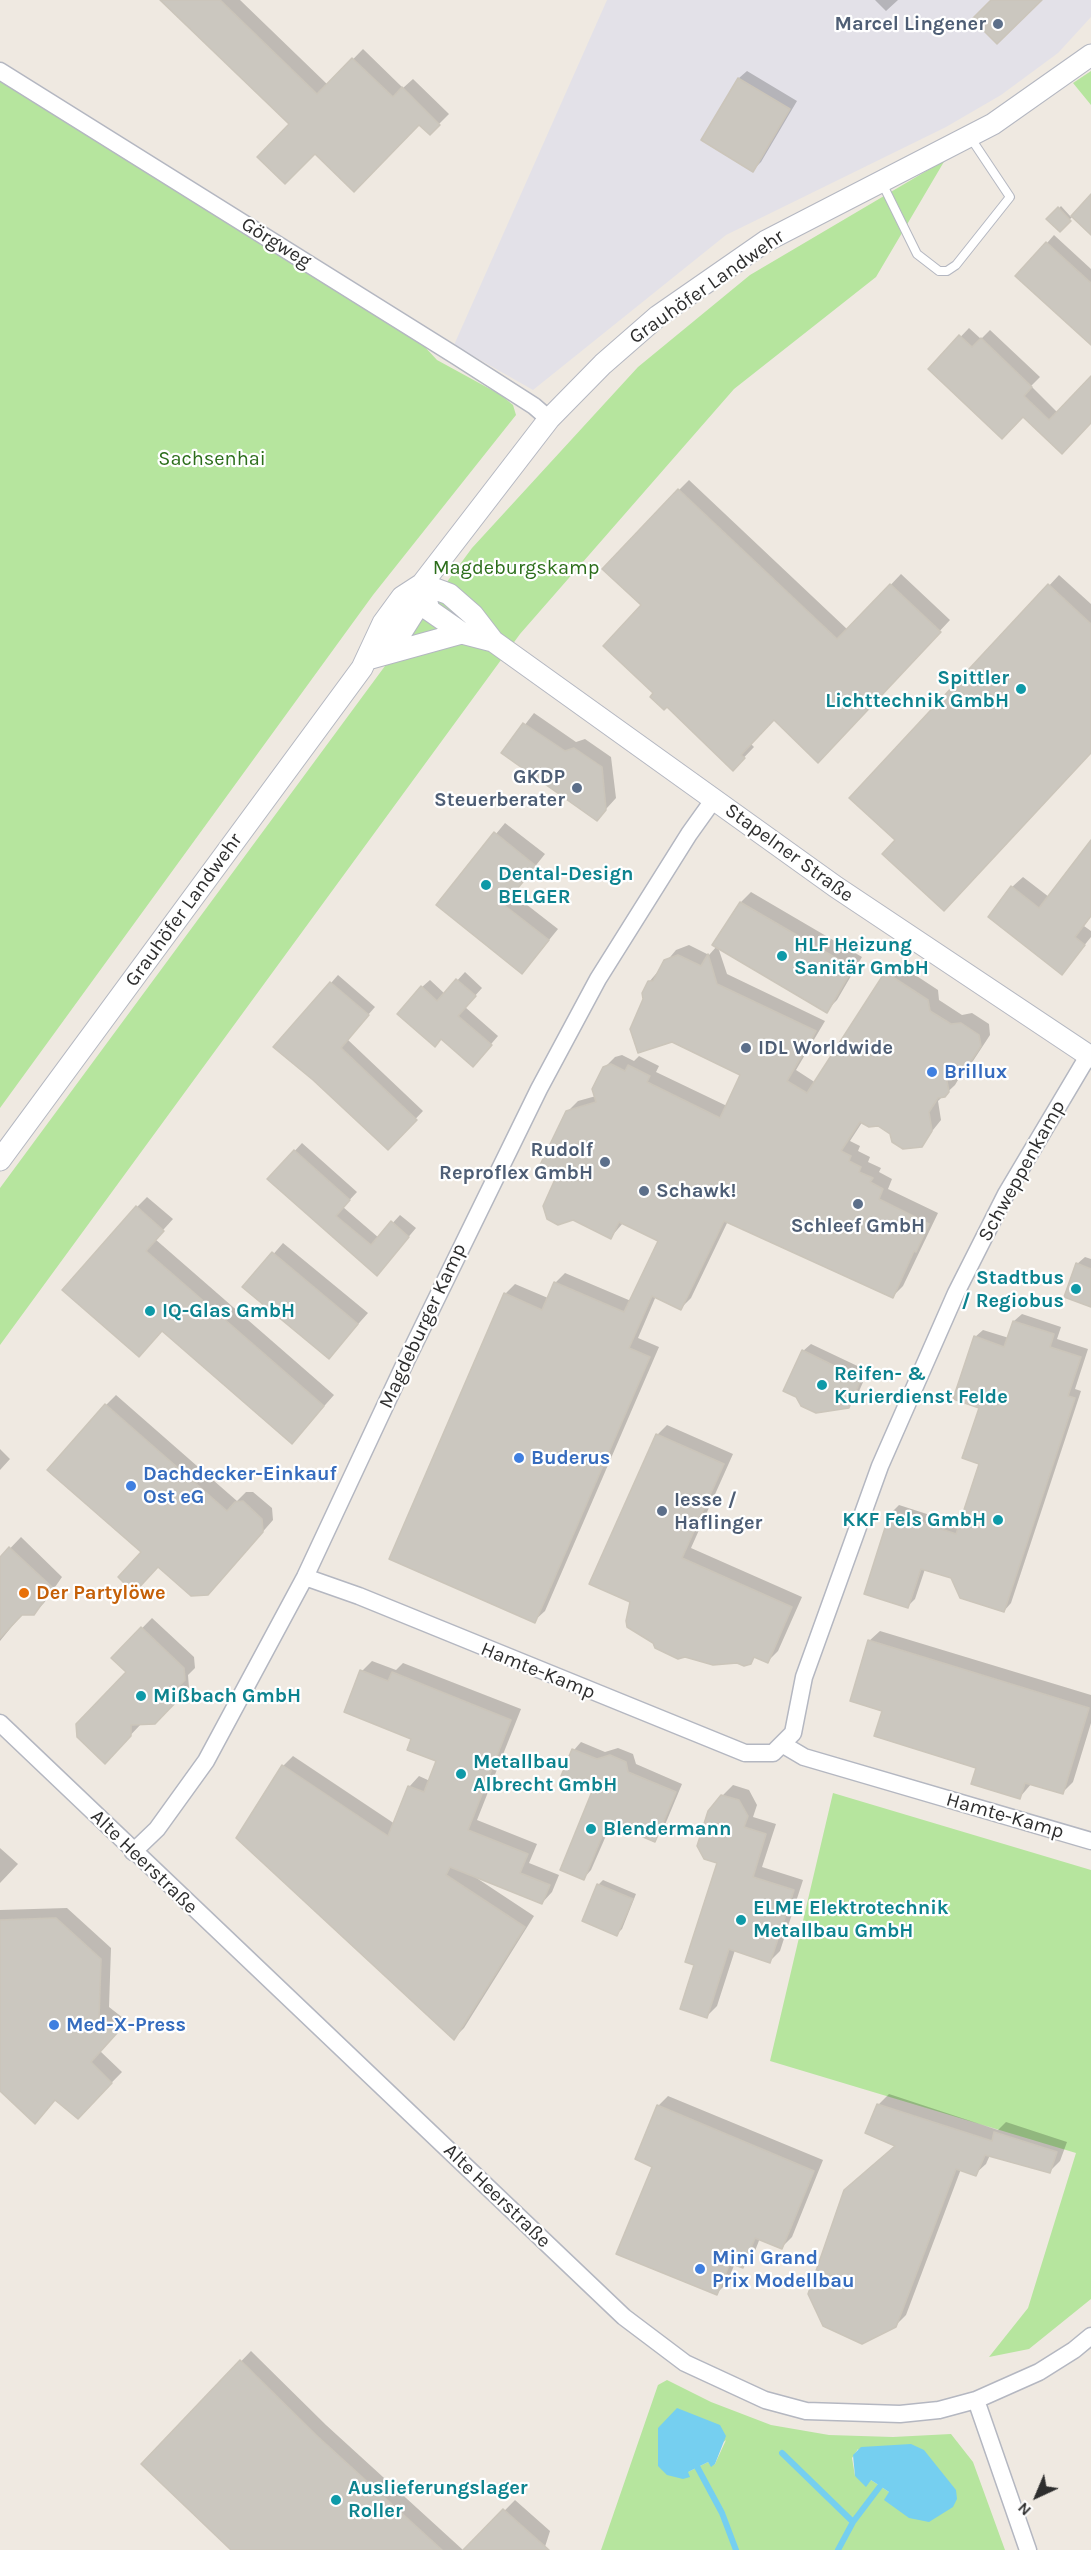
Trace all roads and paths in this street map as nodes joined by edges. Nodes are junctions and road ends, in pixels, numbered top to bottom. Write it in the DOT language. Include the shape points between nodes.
graph roads {
  1 [pos="1091,55"];
  2 [pos="0,71"];
  3 [pos="969,136"];
  4 [pos="881,181"];
  5 [pos="549,419"];
  6 [pos="422,584"];
  7 [pos="462,633"];
  8 [pos="493,641"];
  9 [pos="368,659"];
  10 [pos="714,799"];
  11 [pos="1090,1056"];
  12 [pos="0,1160"];
  13 [pos="305,1577"];
  14 [pos="0,1723"];
  15 [pos="778,1749"];
  16 [pos="1091,1841"];
  17 [pos="133,1852"];
  18 [pos="1091,2336"];
  19 [pos="976,2400"];
  20 [pos="1028,2550"];
  1 -- 3 [label="street, Grauhöfer Landwehr" via="1029,101"];
  2 -- 5 [label="street, Görgweg" via="446,349"];
  3 -- 4 [label="street, Grauhöfer Landwehr"];
  3 -- 4 [label="lane" via="1010,197 947,271 939,271 918,255"];
  4 -- 5 [label="street, Grauhöfer Landwehr" via="766,241 658,316"];
  5 -- 6 [label="street, Grauhöfer Landwehr"];
  6 -- 7 [label="street, Stapelner Straße" via="429,610"];
  6 -- 8 [label="street, Stapelner Straße" via="448,594 473,615"];
  6 -- 9 [label="street, Grauhöfer Landwehr" via="402,597 393,609"];
  7 -- 8 [label="street, Stapelner Straße"];
  7 -- 9 [label="street"];
  8 -- 10 [label="street, Stapelner Straße"];
  9 -- 12 [label="street, Grauhöfer Landwehr"];
  10 -- 11 [label="street, Stapelner Straße" via="858,902"];
  10 -- 13 [label="street, Magdeburger Kamp" via="598,979 544,1079"];
  11 -- 15 [label="street, Schweppenkamp" via="1006,1194 956,1293 880,1466 804,1677 793,1733"];
  13 -- 15 [label="street, Hamte-Kamp" via="745,1754"];
  13 -- 17 [label="street, Magdeburger Kamp" via="206,1761 157,1830"];
  14 -- 17 [label="street, Alte Heerstraße"];
  15 -- 16 [label="street, Hamte-Kamp"];
  17 -- 19 [label="street, Alte Heerstraße" via="624,2317 676,2358 765,2400 807,2411 900,2414 939,2410"];
  18 -- 19 [label="street, Alte Heerstraße" via="1039,2372"];
  19 -- 20 [label="street"];
}
